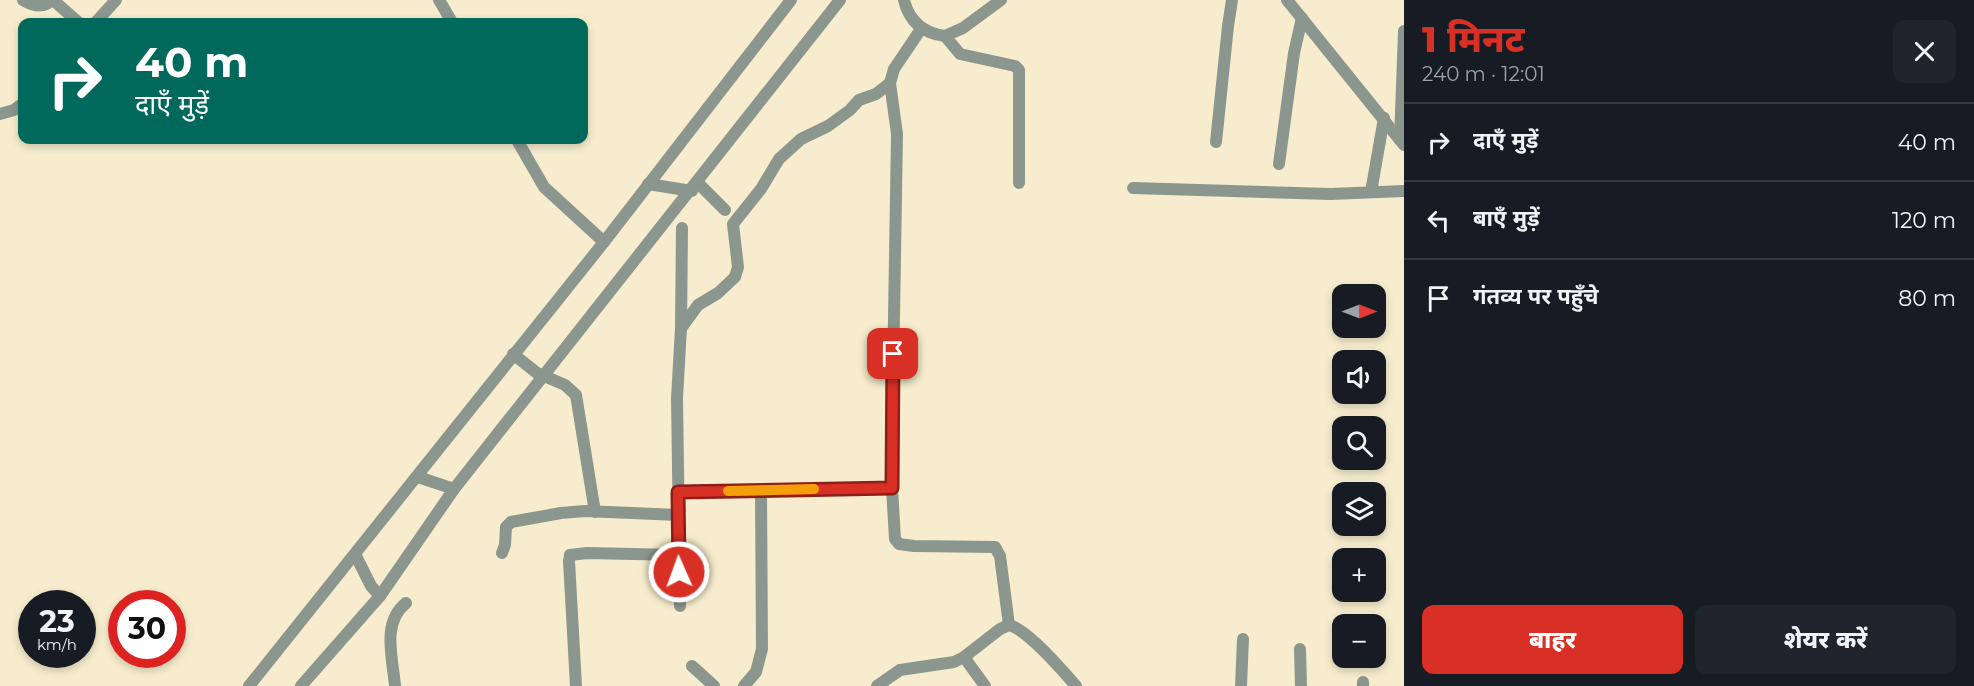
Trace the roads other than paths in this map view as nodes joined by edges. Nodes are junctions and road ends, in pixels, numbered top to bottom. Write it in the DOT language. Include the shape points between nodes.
graph roads {
  1 [pos="23,0"];
  2 [pos="53,0"];
  3 [pos="116,0"];
  4 [pos="439,0"];
  5 [pos="791,0"];
  6 [pos="840,0"];
  7 [pos="904,0"];
  8 [pos="1001,0"];
  9 [pos="1232,0"];
  10 [pos="1287,0"];
  11 [pos="73,18"];
  12 [pos="100,18"];
  13 [pos="450,18"];
  14 [pos="1302,18"];
  15 [pos="921,28"];
  16 [pos="1404,31"];
  17 [pos="945,36"];
  18 [pos="890,83"];
  19 [pos="18,107"];
  20 [pos="0,114"];
  21 [pos="1384,118"];
  22 [pos="1216,142"];
  23 [pos="1402,142"];
  24 [pos="519,144"];
  25 [pos="1279,164"];
  26 [pos="1019,183"];
  27 [pos="648,184"];
  28 [pos="695,187"];
  29 [pos="1133,188"];
  30 [pos="1404,190"];
  31 [pos="1371,192"];
  32 [pos="725,210"];
  33 [pos="742,211"];
  34 [pos="733,224"];
  35 [pos="682,228"];
  36 [pos="604,242"];
  37 [pos="681,328"];
  38 [pos="513,354"];
  39 [pos="543,376"];
  40 [pos="417,477"];
  41 [pos="892,488"];
  42 [pos="454,489"];
  43 [pos="760,490"];
  44 [pos="678,492"];
  45 [pos="595,512"];
  46 [pos="678,515"];
  47 [pos="356,554"];
  48 [pos="502,554"];
  49 [pos="678,555"];
  50 [pos="380,596"];
  51 [pos="406,603"];
  52 [pos="680,606"];
  53 [pos="1009,625"];
  54 [pos="1243,639"];
  55 [pos="1300,649"];
  56 [pos="964,657"];
  57 [pos="692,666"];
  58 [pos="249,686"];
  59 [pos="301,686"];
  60 [pos="395,686"];
  61 [pos="576,686"];
  62 [pos="714,686"];
  63 [pos="744,686"];
  64 [pos="877,686"];
  65 [pos="985,686"];
  66 [pos="1076,686"];
  67 [pos="1241,686"];
  68 [pos="1301,686"];
  1 -- 2 [label="street" via="40,6"];
  2 -- 11 [label="street"];
  3 -- 12 [label="street"];
  4 -- 13 [label="street"];
  5 -- 27 [label="street"];
  6 -- 28 [label="street"];
  7 -- 15 [label="street" via="910,16"];
  8 -- 17 [label="street" via="963,28"];
  9 -- 22 [label="street"];
  10 -- 14 [label="street"];
  14 -- 21 [label="street"];
  14 -- 25 [label="street"];
  15 -- 17 [label="street"];
  15 -- 18 [label="street" via="894,69"];
  16 -- 23 [label="street"];
  17 -- 26 [label="street" via="960,54 1015,66 1018,70"];
  18 -- 33 [label="street" via="859,100 828,126 801,138 779,159"];
  18 -- 41 [label="street" via="897,134"];
  19 -- 20 [label="street"];
  21 -- 23 [label="street"];
  21 -- 31 [label="street"];
  24 -- 36 [label="street" via="543,187"];
  27 -- 28 [label="street"];
  27 -- 36 [label="street"];
  28 -- 32 [label="street"];
  28 -- 39 [label="street"];
  29 -- 31 [label="street"];
  30 -- 31 [label="street"];
  32 -- 33 [label="street"];
  32 -- 34 [label="street"];
  33 -- 34 [label="street"];
  34 -- 37 [label="street" via="738,267 735,277 698,305"];
  35 -- 37 [label="street"];
  36 -- 38 [label="street"];
  37 -- 44 [label="street"];
  38 -- 39 [label="street"];
  38 -- 40 [label="street"];
  39 -- 42 [label="street"];
  39 -- 45 [label="street" via="565,385 576,395"];
  40 -- 42 [label="street"];
  40 -- 47 [label="street"];
  41 -- 43 [label="street"];
  41 -- 53 [label="street" via="895,538 899,544 996,548"];
  42 -- 50 [label="street"];
  43 -- 44 [label="street"];
  43 -- 63 [label="street" via="762,649 756,672"];
  44 -- 46 [label="street"];
  45 -- 46 [label="street"];
  45 -- 48 [label="street" via="561,513 509,523"];
  46 -- 49 [label="street"];
  47 -- 50 [label="street"];
  47 -- 58 [label="street"];
  49 -- 52 [label="street"];
  49 -- 61 [label="street" via="570,555"];
  50 -- 59 [label="street"];
  51 -- 60 [label="street" via="390,631"];
  53 -- 56 [label="street"];
  53 -- 66 [label="street" via="1052,658"];
  54 -- 67 [label="street"];
  55 -- 68 [label="street"];
  56 -- 64 [label="street" via="900,670"];
  56 -- 65 [label="street"];
  57 -- 62 [label="street"];
}
